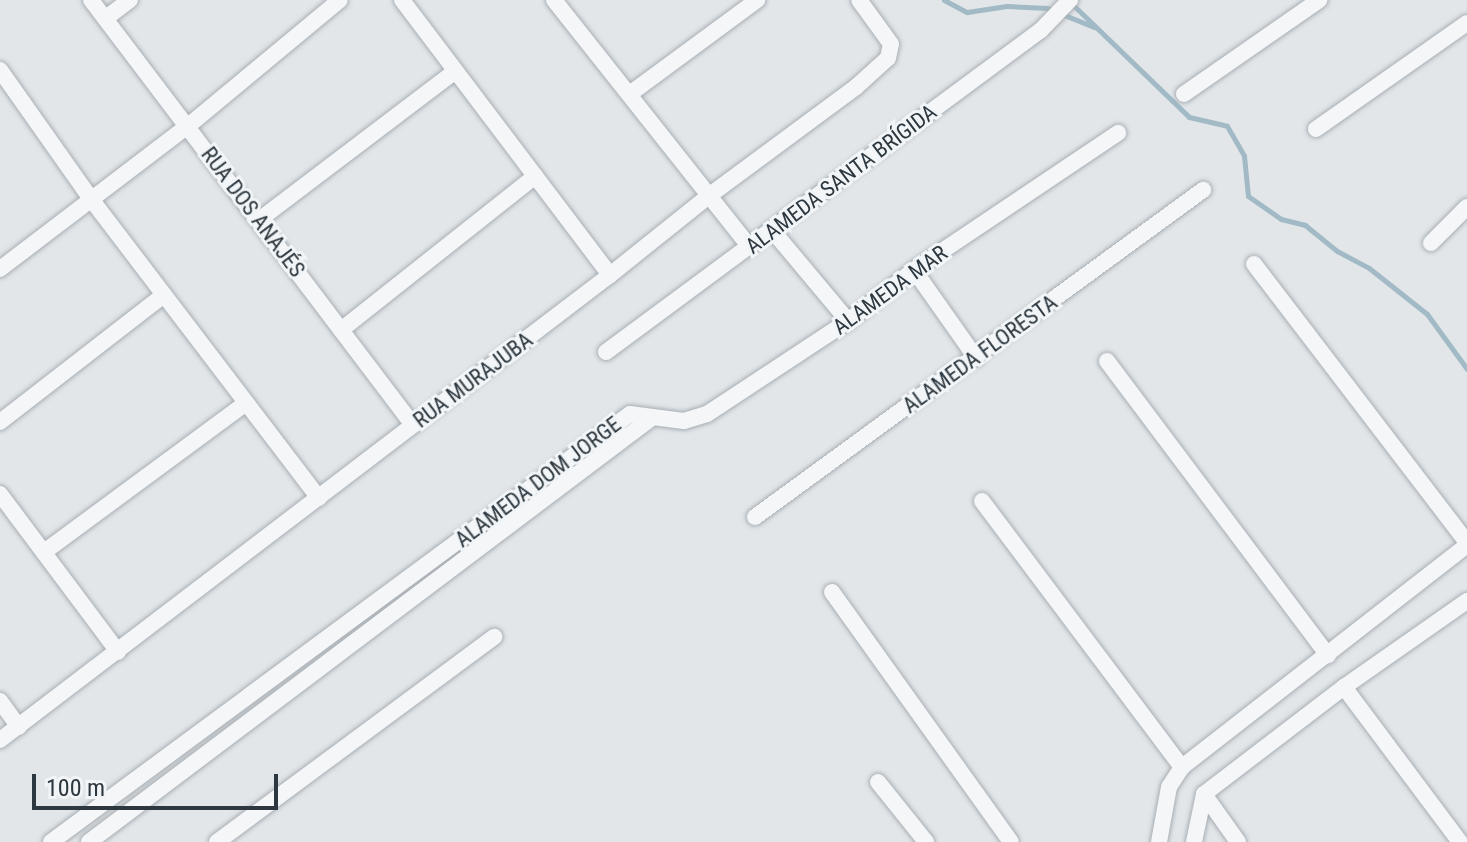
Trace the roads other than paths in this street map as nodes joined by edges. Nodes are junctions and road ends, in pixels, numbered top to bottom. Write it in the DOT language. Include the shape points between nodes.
graph roads {
  1 [pos="91,0"];
  2 [pos="130,0"];
  3 [pos="340,0"];
  4 [pos="402,0"];
  5 [pos="554,0"];
  6 [pos="757,0"];
  7 [pos="859,0"];
  8 [pos="1070,0"];
  9 [pos="1319,0"];
  10 [pos="106,18"];
  11 [pos="1467,23"];
  12 [pos="455,71"];
  13 [pos="3,80"];
  14 [pos="631,93"];
  15 [pos="1184,94"];
  16 [pos="188,126"];
  17 [pos="1316,129"];
  18 [pos="1118,133"];
  19 [pos="535,176"];
  20 [pos="1203,190"];
  21 [pos="710,195"];
  22 [pos="91,199"];
  23 [pos="1467,207"];
  24 [pos="259,220"];
  25 [pos="772,230"];
  26 [pos="1431,243"];
  27 [pos="750,247"];
  28 [pos="1254,264"];
  29 [pos="0,269"];
  30 [pos="914,270"];
  31 [pos="610,275"];
  32 [pos="164,295"];
  33 [pos="848,321"];
  34 [pos="341,330"];
  35 [pos="606,352"];
  36 [pos="976,358"];
  37 [pos="1107,361"];
  38 [pos="246,403"];
  39 [pos="653,417"];
  40 [pos="0,422"];
  41 [pos="413,425"];
  42 [pos="0,494"];
  43 [pos="319,498"];
  44 [pos="982,501"];
  45 [pos="755,517"];
  46 [pos="1467,544"];
  47 [pos="44,552"];
  48 [pos="832,592"];
  49 [pos="1467,601"];
  50 [pos="494,637"];
  51 [pos="118,652"];
  52 [pos="1328,655"];
  53 [pos="1344,687"];
  54 [pos="0,701"];
  55 [pos="19,727"];
  56 [pos="0,740"];
  57 [pos="1182,767"];
  58 [pos="878,782"];
  59 [pos="1204,794"];
  60 [pos="51,842"];
  61 [pos="89,842"];
  62 [pos="217,842"];
  63 [pos="926,842"];
  64 [pos="1011,842"];
  65 [pos="1159,842"];
  66 [pos="1194,842"];
  67 [pos="1238,842"];
  68 [pos="1460,842"];
  1 -- 10 [label="street, RUA DOS ANAJÉS"];
  2 -- 10 [label="street"];
  3 -- 16 [label="street"];
  4 -- 12 [label="street"];
  5 -- 14 [label="street"];
  6 -- 14 [label="street"];
  7 -- 21 [label="street, RUA MURAJUBA" via="890,38 888,58"];
  8 -- 25 [label="street, ALAMEDA SANTA BRÍGIDA" via="1041,30"];
  9 -- 15 [label="street"];
  10 -- 16 [label="street, RUA DOS ANAJÉS"];
  11 -- 17 [label="street"];
  12 -- 19 [label="street"];
  12 -- 24 [label="street"];
  13 -- 22 [label="street"];
  14 -- 21 [label="street"];
  16 -- 22 [label="street"];
  16 -- 24 [label="street, RUA DOS ANAJÉS"];
  18 -- 30 [label="street, ALAMEDA MAR"];
  19 -- 31 [label="street"];
  19 -- 34 [label="street"];
  20 -- 36 [label="street, ALAMEDA FLORESTA"];
  21 -- 27 [label="street"];
  21 -- 31 [label="street, RUA MURAJUBA"];
  22 -- 29 [label="street"];
  22 -- 32 [label="street"];
  23 -- 26 [label="street"];
  24 -- 34 [label="street, RUA DOS ANAJÉS"];
  25 -- 27 [label="street, ALAMEDA SANTA BRÍGIDA"];
  25 -- 33 [label="street"];
  27 -- 35 [label="street, ALAMEDA SANTA BRÍGIDA"];
  28 -- 46 [label="street"];
  30 -- 33 [label="street, ALAMEDA MAR"];
  30 -- 36 [label="street"];
  31 -- 41 [label="street, RUA MURAJUBA"];
  32 -- 38 [label="street"];
  32 -- 40 [label="street"];
  33 -- 39 [label="street, ALAMEDA MAR" via="707,414 684,421"];
  34 -- 41 [label="street, RUA DOS ANAJÉS"];
  36 -- 45 [label="street, ALAMEDA FLORESTA"];
  37 -- 52 [label="street"];
  38 -- 43 [label="street"];
  38 -- 47 [label="street"];
  39 -- 60 [label="street, ALAMEDA DOM JORGE" via="630,414"];
  39 -- 61 [label="street, ALAMEDA DOM JORGE"];
  41 -- 43 [label="street, RUA MURAJUBA"];
  42 -- 47 [label="street"];
  43 -- 51 [label="street, RUA MURAJUBA"];
  44 -- 57 [label="street"];
  46 -- 52 [label="street"];
  47 -- 51 [label="street"];
  48 -- 64 [label="street"];
  49 -- 53 [label="street"];
  50 -- 62 [label="street"];
  51 -- 55 [label="street, RUA MURAJUBA"];
  52 -- 57 [label="street"];
  53 -- 59 [label="street"];
  53 -- 68 [label="street"];
  54 -- 55 [label="street"];
  55 -- 56 [label="street, RUA MURAJUBA"];
  57 -- 65 [label="street" via="1169,787"];
  58 -- 63 [label="street"];
  59 -- 66 [label="street"];
  59 -- 67 [label="street"];
}
